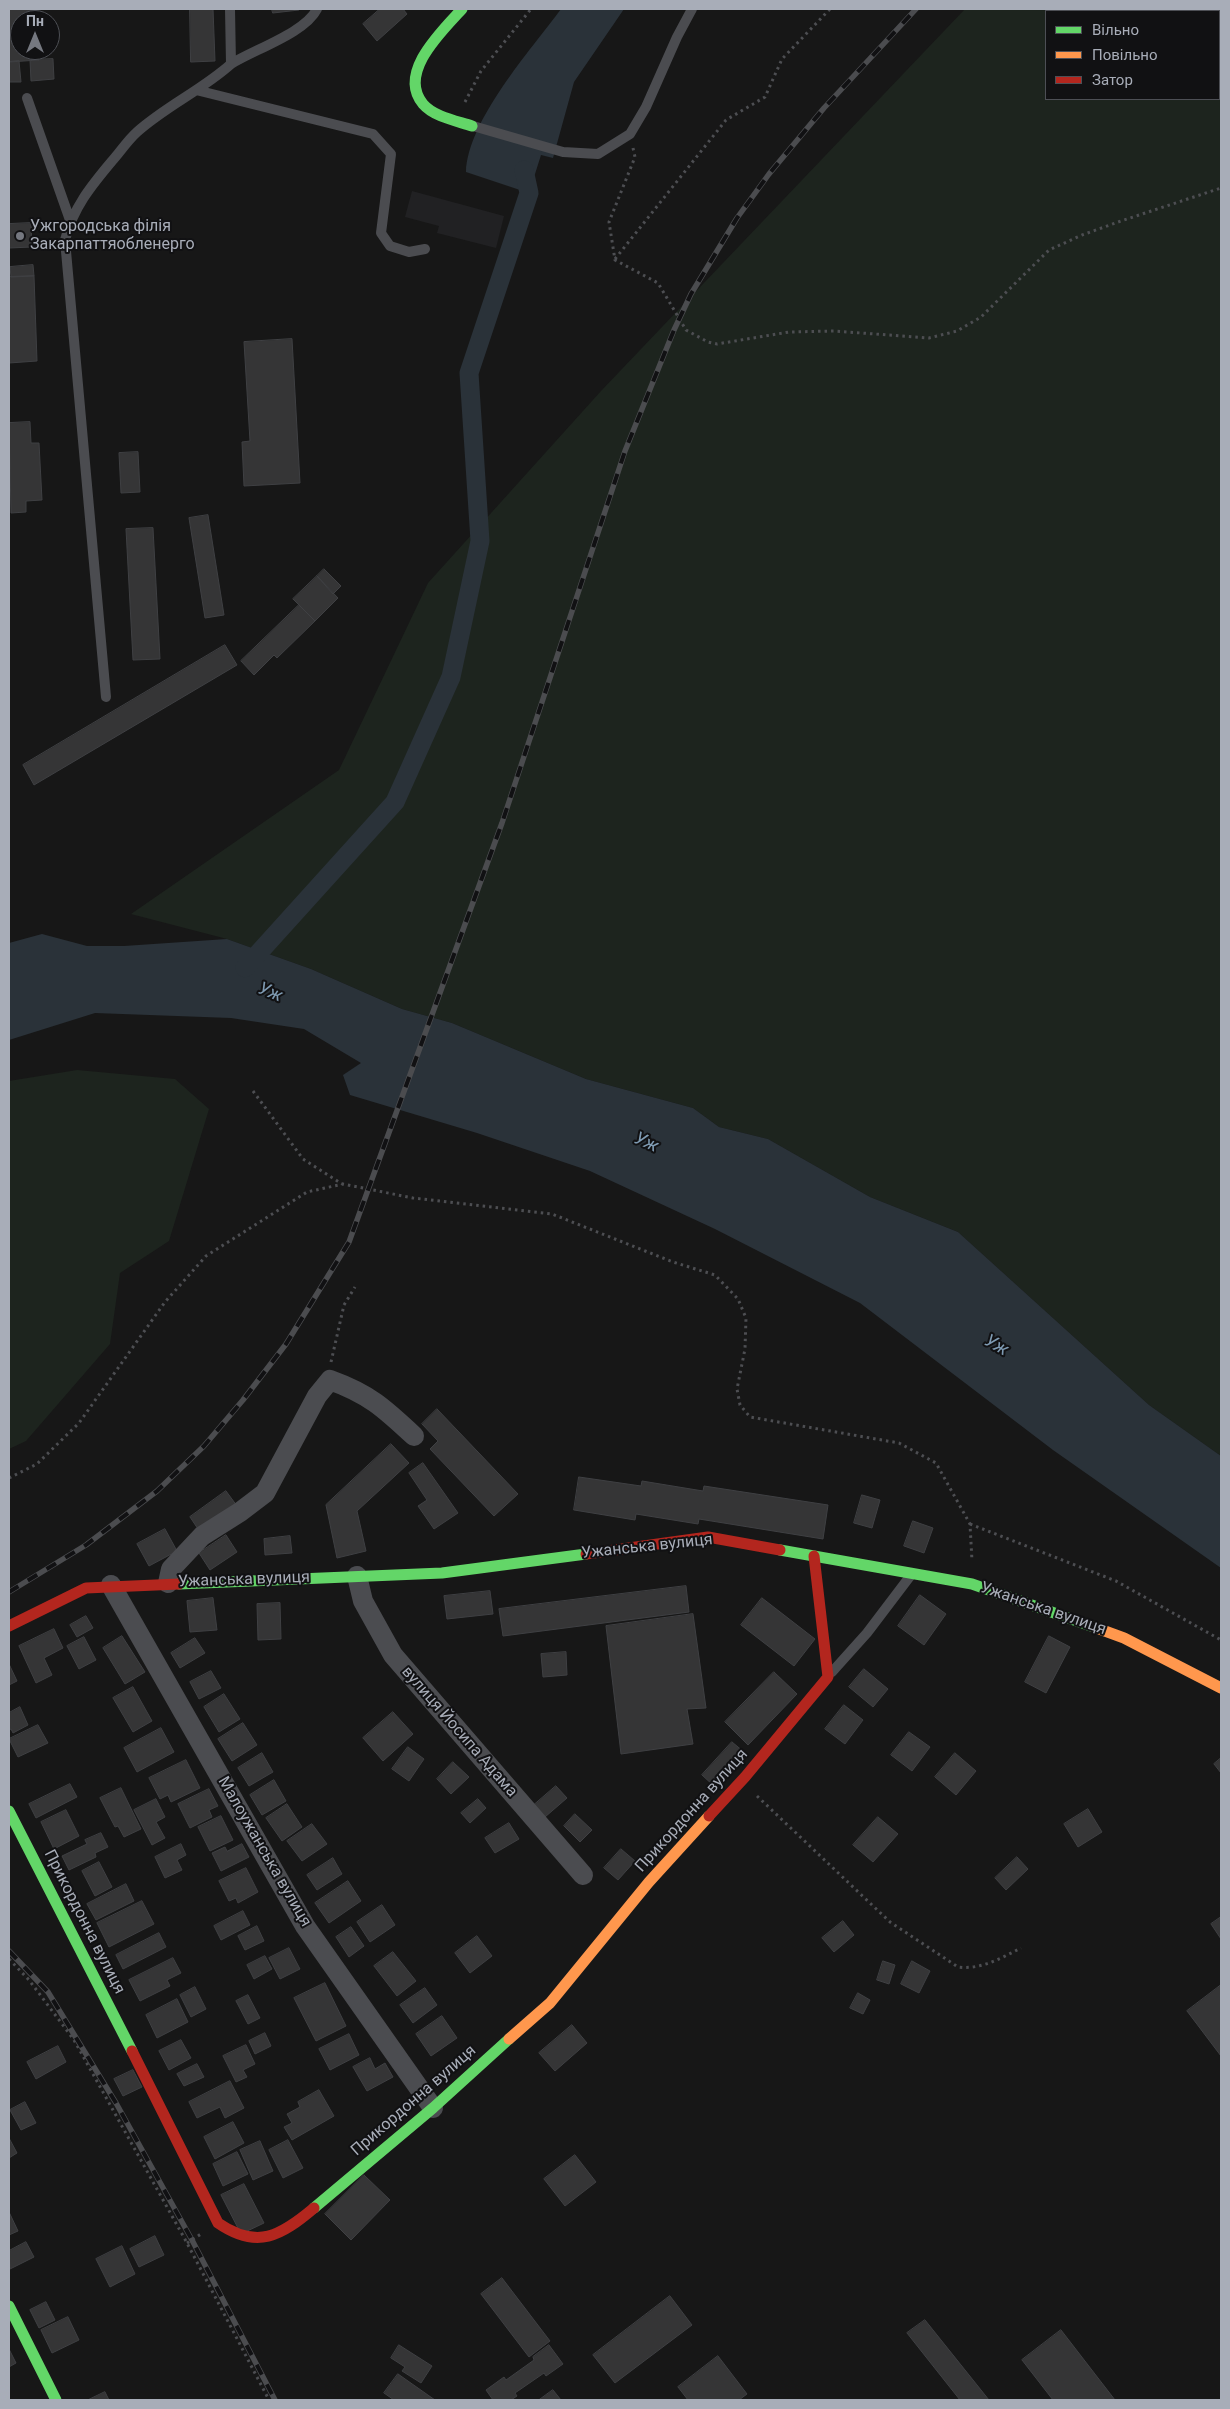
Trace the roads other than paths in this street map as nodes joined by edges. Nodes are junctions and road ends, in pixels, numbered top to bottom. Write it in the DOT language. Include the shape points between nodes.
graph roads {
  1 [pos="230,9"];
  2 [pos="317,9"];
  3 [pos="462,9"];
  4 [pos="692,9"];
  5 [pos="231,64"];
  6 [pos="196,90"];
  7 [pos="27,98"];
  8 [pos="472,126"];
  9 [pos="70,220"];
  10 [pos="425,249"];
  11 [pos="106,697"];
  12 [pos="414,1436"];
  13 [pos="814,1556"];
  14 [pos="913,1573"];
  15 [pos="357,1576"];
  16 [pos="168,1583"];
  17 [pos="111,1586"];
  18 [pos="9,1626"];
  19 [pos="828,1677"];
  20 [pos="1221,1688"];
  21 [pos="9,1811"];
  22 [pos="583,1875"];
  23 [pos="433,2108"];
  24 [pos="9,2306"];
  25 [pos="56,2400"];
  1 -- 5 [label="lane"];
  2 -- 5 [label="lane" via="298,30"];
  3 -- 8 [label="street" via="428,48 416,73 418,94 423,104 441,115"];
  4 -- 8 [label="lane" via="630,134 598,154 563,152"];
  5 -- 6 [label="lane" via="214,80"];
  6 -- 9 [label="lane" via="137,132 82,197"];
  6 -- 10 [label="lane" via="373,134 391,154 382,233 390,246 409,252"];
  7 -- 9 [label="lane"];
  9 -- 11 [label="lane" via="65,257"];
  12 -- 16 [label="street, Ужанська вулиця" via="382,1406 354,1389 330,1380 317,1396 266,1493 202,1536 171,1569"];
  13 -- 14 [label="street, Ужанська вулиця"];
  13 -- 15 [label="street, Ужанська вулиця" via="708,1537 442,1573"];
  13 -- 19 [label="street"];
  14 -- 19 [label="lane"];
  14 -- 20 [label="street, Ужанська вулиця" via="972,1584 1124,1638"];
  15 -- 16 [label="street, Ужанська вулиця"];
  15 -- 22 [label="street, вулиця Йосипа Адама" via="362,1600 393,1655"];
  16 -- 17 [label="street, Ужанська вулиця"];
  17 -- 18 [label="street, Ужанська вулиця" via="86,1588"];
  17 -- 23 [label="street, Малоужанська вулиця" via="305,1926"];
  19 -- 23 [label="street, Прикордонна вулиця" via="745,1777 649,1882 550,2003"];
  21 -- 23 [label="street, Прикордонна вулиця" via="218,2223 233,2234 256,2239 271,2237 291,2228"];
  24 -- 25 [label="street"];
}
